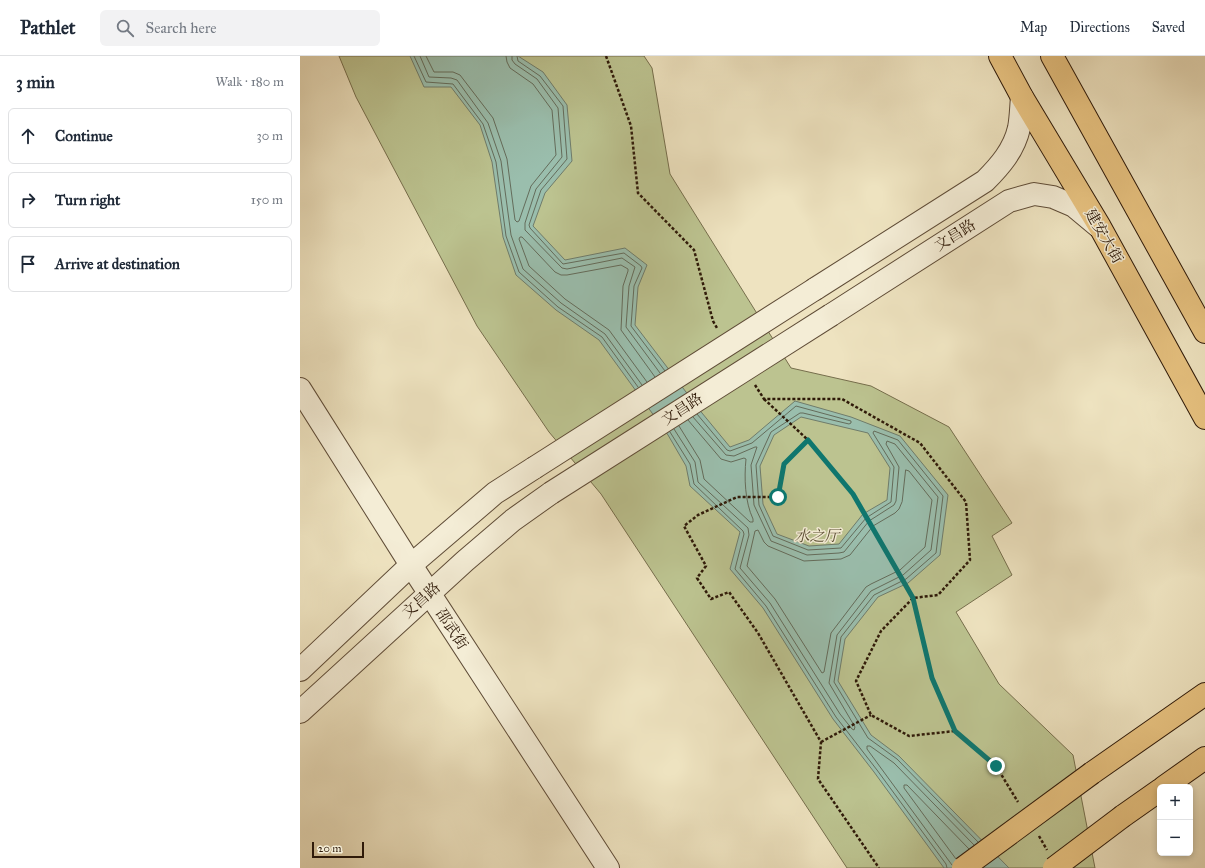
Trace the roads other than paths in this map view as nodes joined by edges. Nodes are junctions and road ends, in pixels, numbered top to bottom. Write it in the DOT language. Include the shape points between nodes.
graph roads {
  1 [pos="1000,56"];
  2 [pos="1052,56"];
  3 [pos="1022,97"];
  4 [pos="1100,227"];
  5 [pos="1205,332"];
  6 [pos="300,389"];
  7 [pos="1205,418"];
  8 [pos="411,565"];
  9 [pos="429,593"];
  10 [pos="300,670"];
  11 [pos="1205,694"];
  12 [pos="300,712"];
  13 [pos="1205,758"];
  14 [pos="1168,784"];
  15 [pos="1157,792"];
  16 [pos="1052,861"];
  17 [pos="608,868"];
  18 [pos="963,868"];
  1 -- 3 [label="main road, 建安大街"];
  2 -- 5 [label="main road"];
  3 -- 4 [label="main road, 建安大街"];
  3 -- 8 [label="street, 文昌路, bridge" via="1019,129 1009,152 1001,165 985,181 534,468 496,494"];
  4 -- 7 [label="main road, 建安大街"];
  4 -- 9 [label="street, 文昌路, bridge" via="1074,206 1053,197 1034,194 1009,201 551,493 512,520"];
  6 -- 8 [label="street, 邵武街"];
  8 -- 9 [label="street, 邵武街"];
  8 -- 10 [label="street, 文昌路"];
  9 -- 12 [label="street, 文昌路"];
  9 -- 17 [label="street, 邵武街"];
  11 -- 18 [label="main road, bridge"];
  13 -- 14 [label="main road"];
  15 -- 16 [label="main road, bridge"];
}
